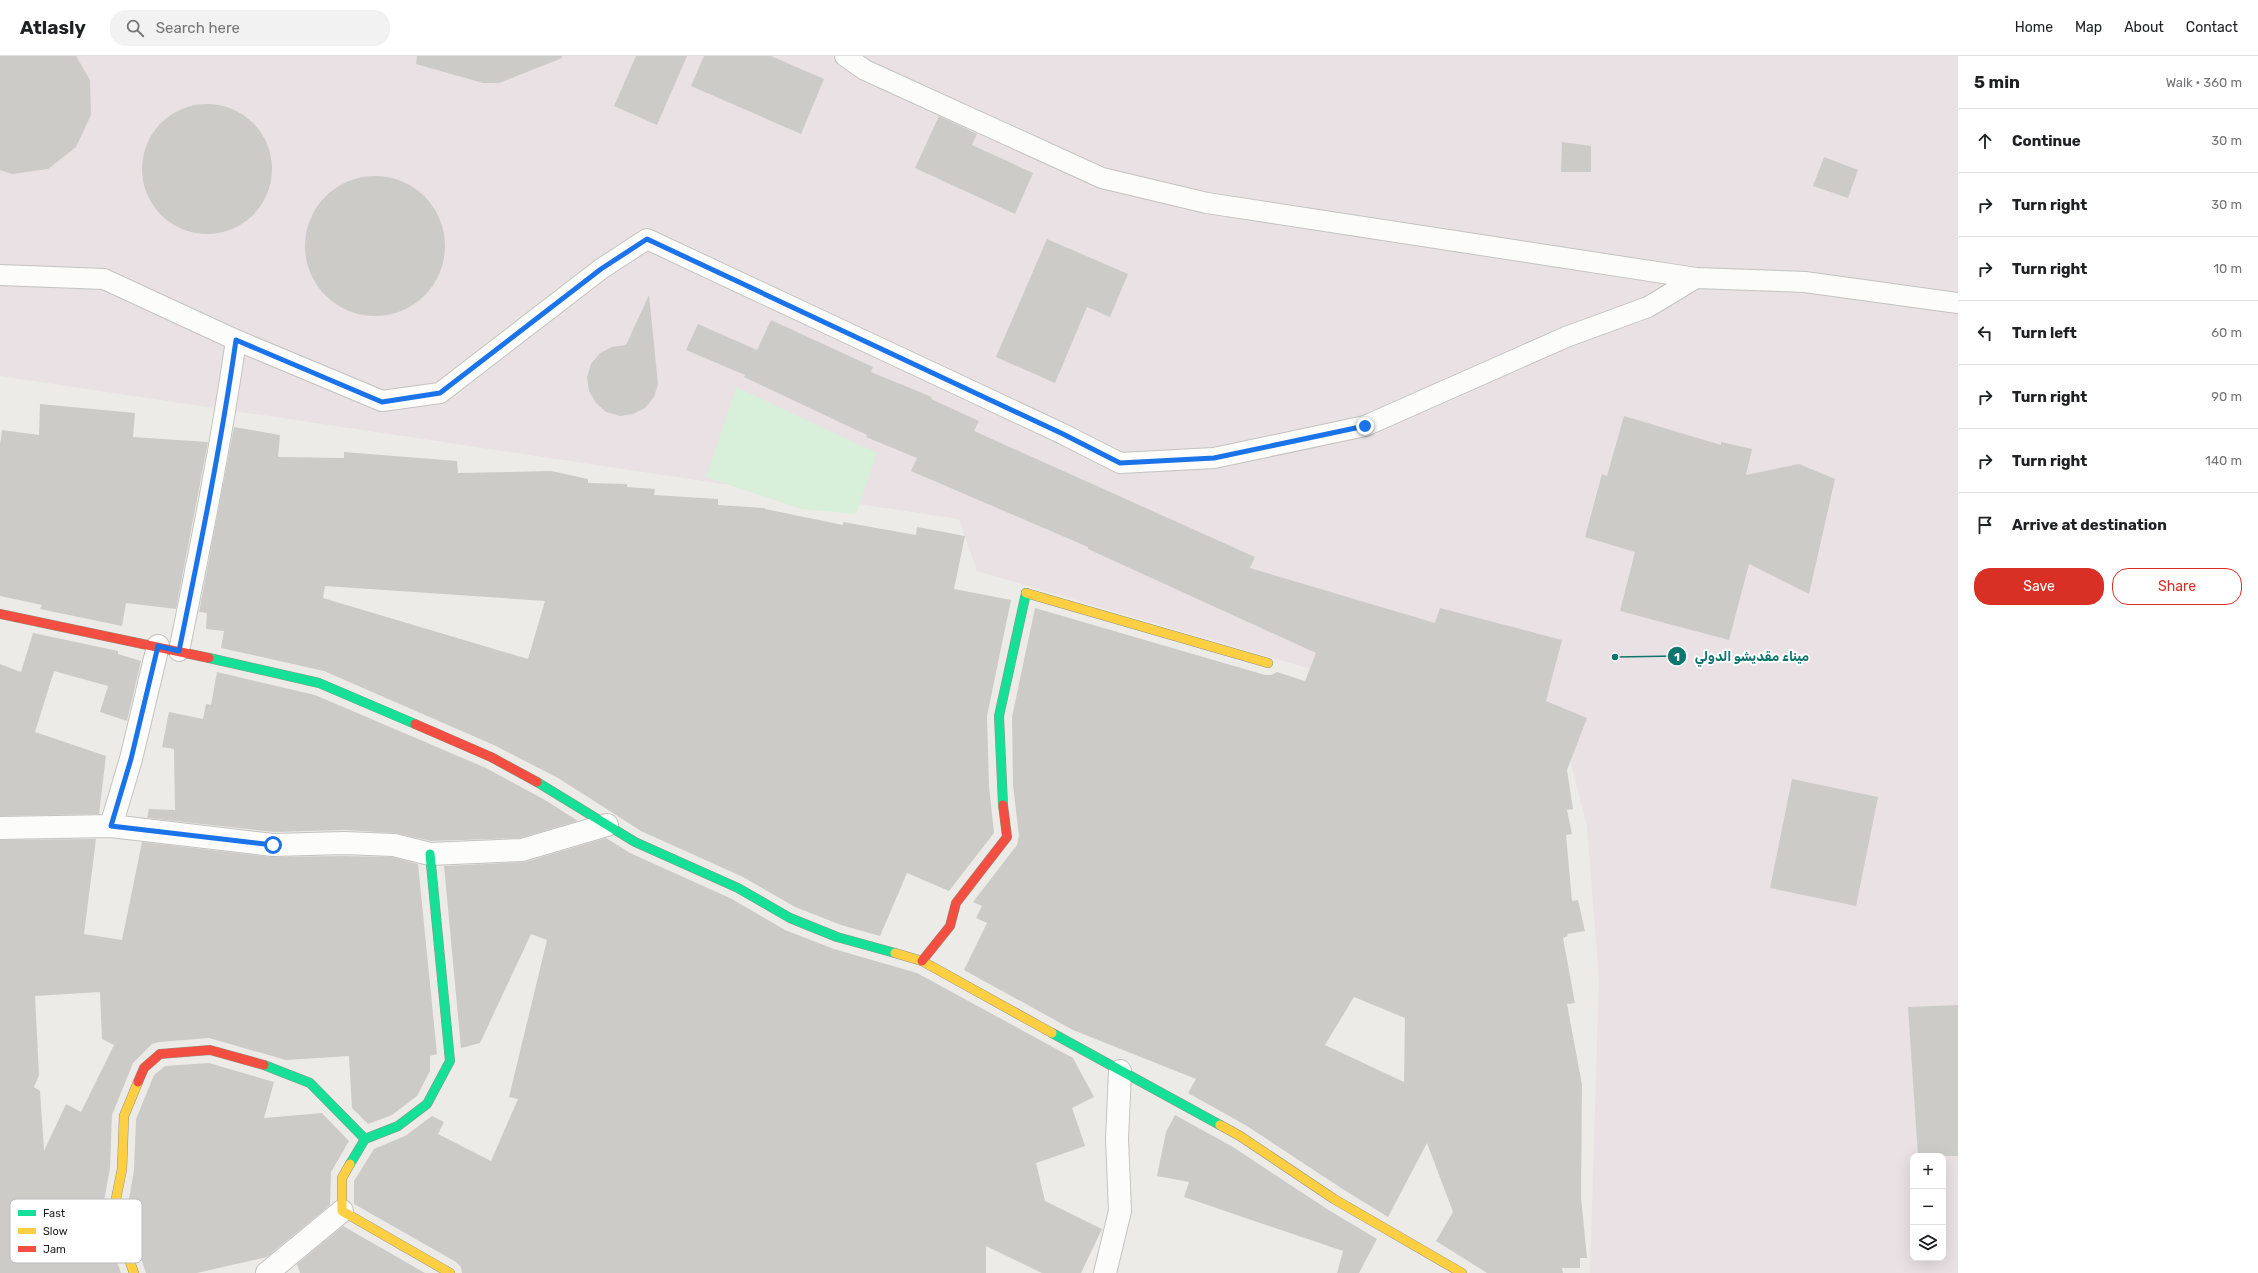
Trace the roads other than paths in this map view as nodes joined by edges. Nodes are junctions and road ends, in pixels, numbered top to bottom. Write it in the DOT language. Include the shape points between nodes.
graph roads {
  1 [pos="845,56"];
  2 [pos="0,275"];
  3 [pos="1696,278"];
  4 [pos="1958,303"];
  5 [pos="236,340"];
  6 [pos="0,614"];
  7 [pos="158,646"];
  8 [pos="179,651"];
  9 [pos="1268,663"];
  10 [pos="607,825"];
  11 [pos="111,826"];
  12 [pos="0,828"];
  13 [pos="430,854"];
  14 [pos="922,961"];
  15 [pos="1120,1071"];
  16 [pos="365,1139"];
  17 [pos="116,1199"];
  18 [pos="342,1211"];
  19 [pos="130,1263"];
  20 [pos="134,1273"];
  21 [pos="267,1273"];
  22 [pos="450,1273"];
  23 [pos="1105,1273"];
  24 [pos="1462,1273"];
  1 -- 3 [label="lane" via="865,70 1102,178 1207,203"];
  2 -- 5 [label="lane" via="104,279"];
  3 -- 4 [label="lane" via="1805,282"];
  3 -- 5 [label="lane" via="1648,307 1566,337 1365,426 1214,458 1120,463 647,239 601,269 440,393 382,402"];
  5 -- 8 [label="lane" via="214,480"];
  6 -- 7 [label="street"];
  7 -- 8 [label="street"];
  7 -- 11 [label="street" via="131,759"];
  8 -- 10 [label="street" via="319,683 491,757 551,789"];
  9 -- 14 [label="street" via="1026,592 999,716 1007,837 956,903 950,926"];
  10 -- 13 [label="street" via="522,850"];
  10 -- 14 [label="street" via="635,842 738,888 790,918 837,937"];
  11 -- 12 [label="street"];
  11 -- 13 [label="street" via="273,845 394,845"];
  13 -- 16 [label="street" via="450,1061 427,1104 398,1126"];
  14 -- 15 [label="street"];
  15 -- 23 [label="street" via="1117,1140 1120,1211"];
  15 -- 24 [label="street" via="1240,1136 1334,1199"];
  16 -- 17 [label="street" via="310,1083 273,1068 210,1050 160,1054 144,1068 124,1116 122,1168"];
  16 -- 18 [label="street" via="342,1178"];
  18 -- 21 [label="street"];
  18 -- 22 [label="street"];
  19 -- 20 [label="street"];
}
